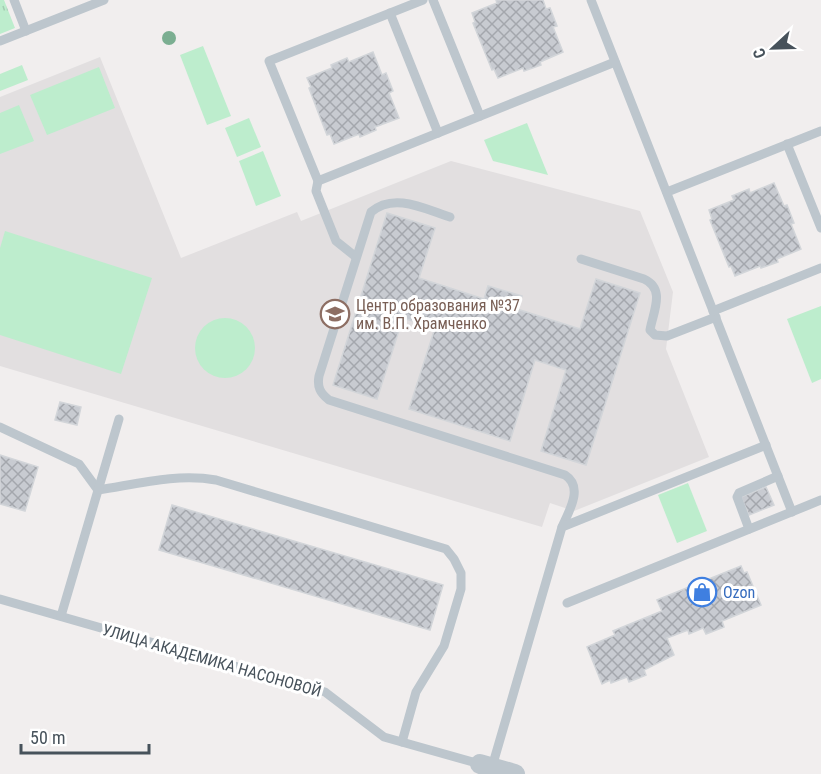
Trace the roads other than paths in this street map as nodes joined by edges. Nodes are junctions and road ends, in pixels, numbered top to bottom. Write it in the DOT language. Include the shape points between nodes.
graph roads {
  1 [pos="14,0"];
  2 [pos="71,0"];
  3 [pos="104,0"];
  4 [pos="423,0"];
  5 [pos="433,0"];
  6 [pos="591,0"];
  7 [pos="75,11"];
  8 [pos="390,13"];
  9 [pos="26,31"];
  10 [pos="0,41"];
  11 [pos="615,62"];
  12 [pos="480,116"];
  13 [pos="821,130"];
  14 [pos="438,133"];
  15 [pos="787,144"];
  16 [pos="318,182"];
  17 [pos="667,192"];
  18 [pos="450,217"];
  19 [pos="821,228"];
  20 [pos="356,257"];
  21 [pos="581,259"];
  22 [pos="821,268"];
  23 [pos="714,314"];
  24 [pos="119,419"];
  25 [pos="0,427"];
  26 [pos="766,445"];
  27 [pos="778,476"];
  28 [pos="98,490"];
  29 [pos="821,500"];
  30 [pos="792,512"];
  31 [pos="562,527"];
  32 [pos="749,529"];
  33 [pos="0,599"];
  34 [pos="567,603"];
  35 [pos="61,616"];
  36 [pos="402,742"];
  37 [pos="486,766"];
  38 [pos="515,774"];
  1 -- 9 [label="lane"];
  2 -- 7 [label="lane"];
  3 -- 7 [label="lane"];
  4 -- 8 [label="lane"];
  5 -- 12 [label="lane"];
  6 -- 11 [label="lane"];
  7 -- 9 [label="lane"];
  8 -- 14 [label="lane"];
  8 -- 16 [label="lane" via="269,61"];
  9 -- 10 [label="lane"];
  11 -- 12 [label="lane"];
  11 -- 17 [label="lane"];
  12 -- 14 [label="lane"];
  13 -- 15 [label="lane"];
  14 -- 16 [label="lane"];
  15 -- 17 [label="lane"];
  15 -- 19 [label="lane"];
  16 -- 20 [label="lane" via="316,191 336,241"];
  17 -- 23 [label="lane"];
  18 -- 20 [label="lane" via="398,201 379,206 371,212"];
  20 -- 31 [label="lane" via="319,376 322,394 329,400 565,474 575,490"];
  21 -- 23 [label="lane" via="651,283 657,298 650,330 655,335 667,336"];
  22 -- 23 [label="lane"];
  23 -- 26 [label="lane"];
  24 -- 28 [label="lane"];
  25 -- 28 [label="lane" via="79,464"];
  26 -- 27 [label="lane"];
  26 -- 31 [label="lane"];
  27 -- 30 [label="lane"];
  27 -- 32 [label="lane" via="739,493 738,502"];
  28 -- 35 [label="lane"];
  28 -- 36 [label="lane" via="197,476 446,549 460,573 461,589 444,646 417,692"];
  29 -- 30 [label="lane"];
  30 -- 32 [label="lane"];
  31 -- 37 [label="lane"];
  32 -- 34 [label="lane"];
  33 -- 35 [label="lane, УЛИЦА АКАДЕМИКА НАСОНОВОЙ"];
  35 -- 36 [label="lane, УЛИЦА АКАДЕМИКА НАСОНОВОЙ" via="325,692 384,737"];
  36 -- 37 [label="lane, УЛИЦА АКАДЕМИКА НАСОНОВОЙ"];
  37 -- 38 [label="street, УЛИЦА АКАДЕМИКА НАСОНОВОЙ"];
}
